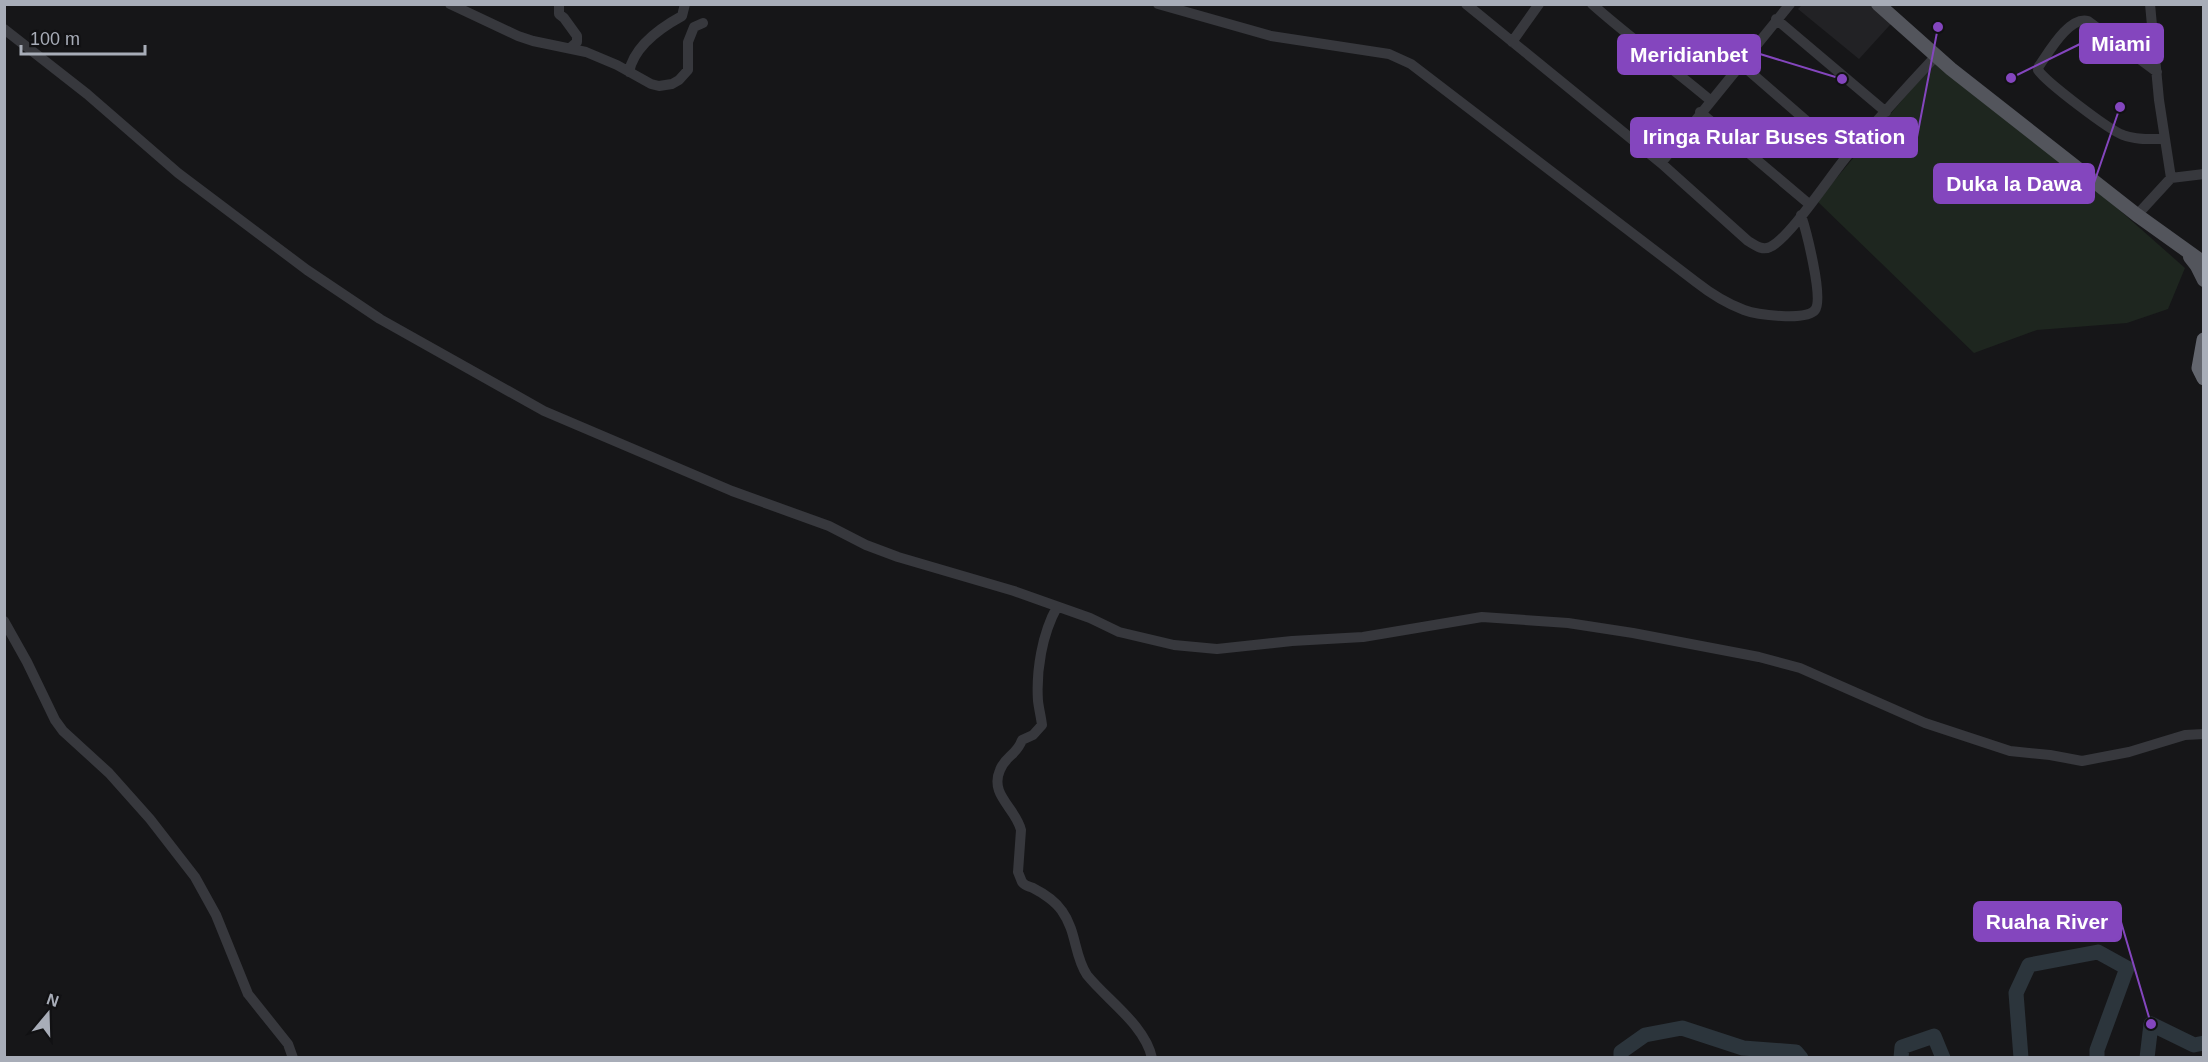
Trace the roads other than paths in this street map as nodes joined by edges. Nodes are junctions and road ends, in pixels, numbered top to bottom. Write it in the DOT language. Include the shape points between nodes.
graph roads {
  1 [pos="450,4"];
  2 [pos="559,4"];
  3 [pos="685,4"];
  4 [pos="1158,4"];
  5 [pos="1466,4"];
  6 [pos="1539,4"];
  7 [pos="1592,4"];
  8 [pos="1790,4"];
  9 [pos="1878,4"];
  10 [pos="2150,4"];
  11 [pos="1776,19"];
  12 [pos="703,23"];
  13 [pos="4,29"];
  14 [pos="1512,42"];
  15 [pos="570,48"];
  16 [pos="1936,56"];
  17 [pos="1741,64"];
  18 [pos="629,72"];
  19 [pos="2157,72"];
  20 [pos="1710,100"];
  21 [pos="1700,112"];
  22 [pos="1886,112"];
  23 [pos="2164,139"];
  24 [pos="1847,156"];
  25 [pos="1660,163"];
  26 [pos="2204,174"];
  27 [pos="2171,178"];
  28 [pos="1809,204"];
  29 [pos="1802,215"];
  30 [pos="2137,215"];
  31 [pos="2181,246"];
  32 [pos="2204,263"];
  33 [pos="2204,280"];
  34 [pos="2204,340"];
  35 [pos="2204,378"];
  36 [pos="1057,607"];
  37 [pos="4,621"];
  38 [pos="2204,734"];
  39 [pos="293,1058"];
  40 [pos="1152,1058"];
  1 -- 15 [label="street" via="518,36"];
  2 -- 15 [label="street" via="559,14 577,36 577,42"];
  3 -- 18 [label="street" via="682,16 661,28 635,56"];
  4 -- 29 [label="street" via="1271,36 1389,54 1411,64 1696,282 1744,310 1796,316 1815,310 1818,300 1812,256"];
  5 -- 14 [label="street"];
  6 -- 14 [label="street"];
  7 -- 20 [label="street"];
  8 -- 11 [label="street"];
  9 -- 16 [label="main road"];
  10 -- 19 [label="street"];
  11 -- 17 [label="street"];
  11 -- 22 [label="street"];
  12 -- 18 [label="street" via="691,34 690,63 679,80 659,86"];
  13 -- 36 [label="street" via="178,172 308,270 380,319 519,398 699,477 829,526 866,545"];
  14 -- 25 [label="street"];
  15 -- 18 [label="street"];
  16 -- 22 [label="street"];
  16 -- 30 [label="main road"];
  17 -- 20 [label="street"];
  17 -- 24 [label="street"];
  19 -- 23 [label="street"];
  19 -- 23 [label="street" via="2082,20 2063,34 2038,70 2124,136"];
  20 -- 21 [label="street"];
  21 -- 25 [label="street"];
  21 -- 28 [label="street"];
  22 -- 24 [label="street"];
  23 -- 27 [label="street"];
  24 -- 28 [label="street"];
  25 -- 29 [label="street" via="1758,247 1770,247"];
  26 -- 27 [label="street"];
  27 -- 30 [label="street"];
  28 -- 29 [label="street"];
  30 -- 31 [label="main road"];
  31 -- 32 [label="main road"];
  31 -- 33 [label="main road"];
  34 -- 35 [label="highway" via="2199,368"];
  36 -- 38 [label="street" via="1128,634 1174,645 1216,649 1363,637 1482,617 1600,627 1800,668 1944,730 2001,749 2050,754 2074,761"];
  36 -- 40 [label="street" via="1049,622 1040,666 1038,699 1042,725 1022,740 1018,751 1003,764 998,774 998,790 1021,830 1018,872 1022,882 1061,909 1072,927 1088,975 1146,1041"];
  37 -- 39 [label="street" via="54,720 116,781 195,877 216,915 248,994 288,1044"];
}
